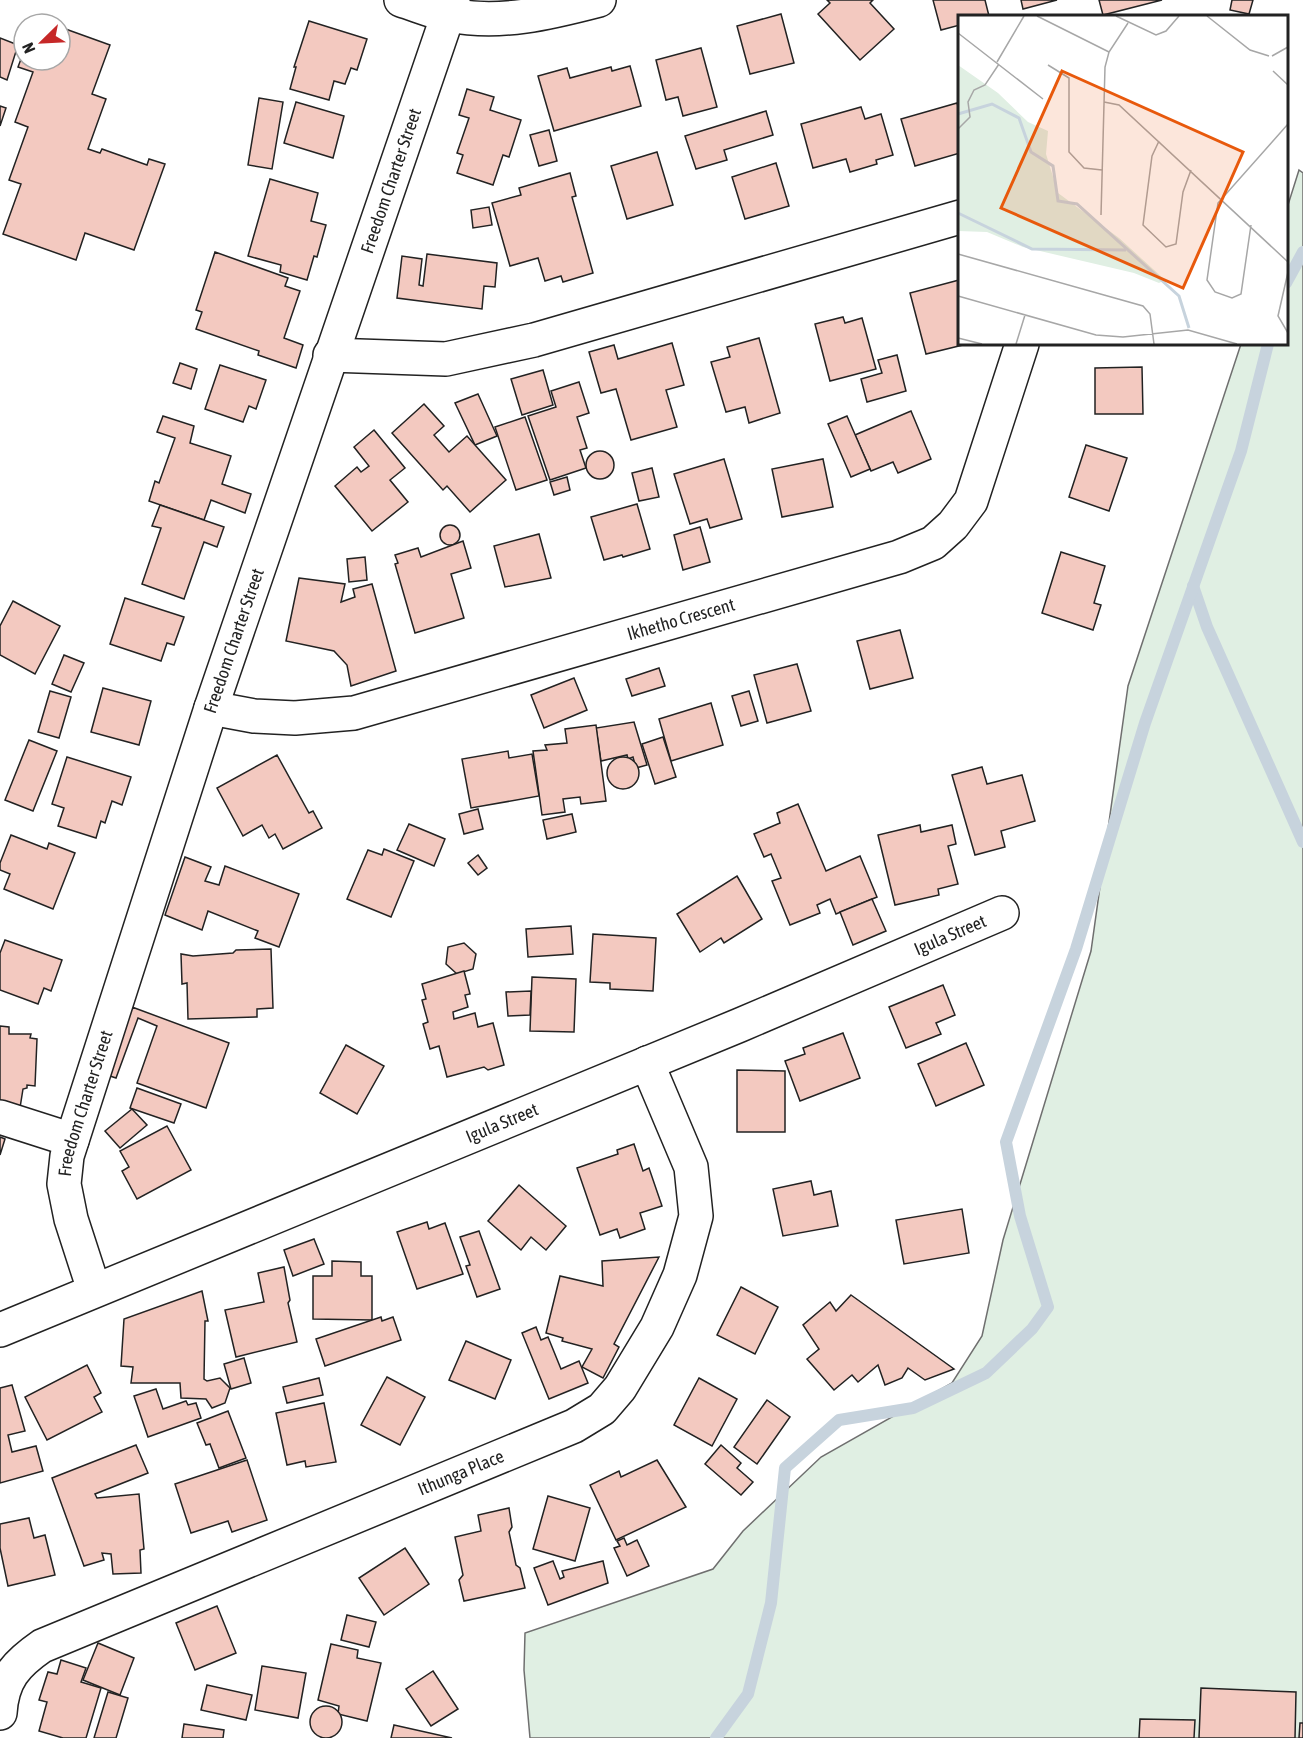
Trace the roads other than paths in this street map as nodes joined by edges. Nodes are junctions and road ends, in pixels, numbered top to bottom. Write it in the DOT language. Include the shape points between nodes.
graph roads {
  1 [pos="401,0"];
  2 [pos="599,0"];
  3 [pos="450,8"];
  4 [pos="958,218"];
  5 [pos="1022,345"];
  6 [pos="330,355"];
  7 [pos="212,708"];
  8 [pos="1002,913"];
  9 [pos="647,1063"];
  10 [pos="0,1117"];
  11 [pos="72,1140"];
  12 [pos="94,1290"];
  13 [pos="0,1330"];
  14 [pos="0,1713"];
  1 -- 3 [label="street"];
  2 -- 3 [label="street" via="494,21"];
  3 -- 6 [label="street, Freedom Charter Street"];
  4 -- 6 [label="street" via="534,340 446,359"];
  5 -- 7 [label="street, Ikhetho Crescent" via="971,501 933,543 899,557 354,713 295,718"];
  6 -- 7 [label="street, Freedom Charter Street"];
  7 -- 11 [label="street, Freedom Charter Street"];
  8 -- 9 [label="street, Igula Street"];
  9 -- 12 [label="street, Igula Street"];
  9 -- 14 [label="street, Ithunga Place" via="691,1167 696,1216 680,1275 657,1327 620,1388 602,1409 574,1426 42,1646 23,1659 8,1677"];
  10 -- 11 [label="street"];
  11 -- 12 [label="street, Freedom Charter Street" via="64,1184"];
  12 -- 13 [label="street, Igula Street"];
}
